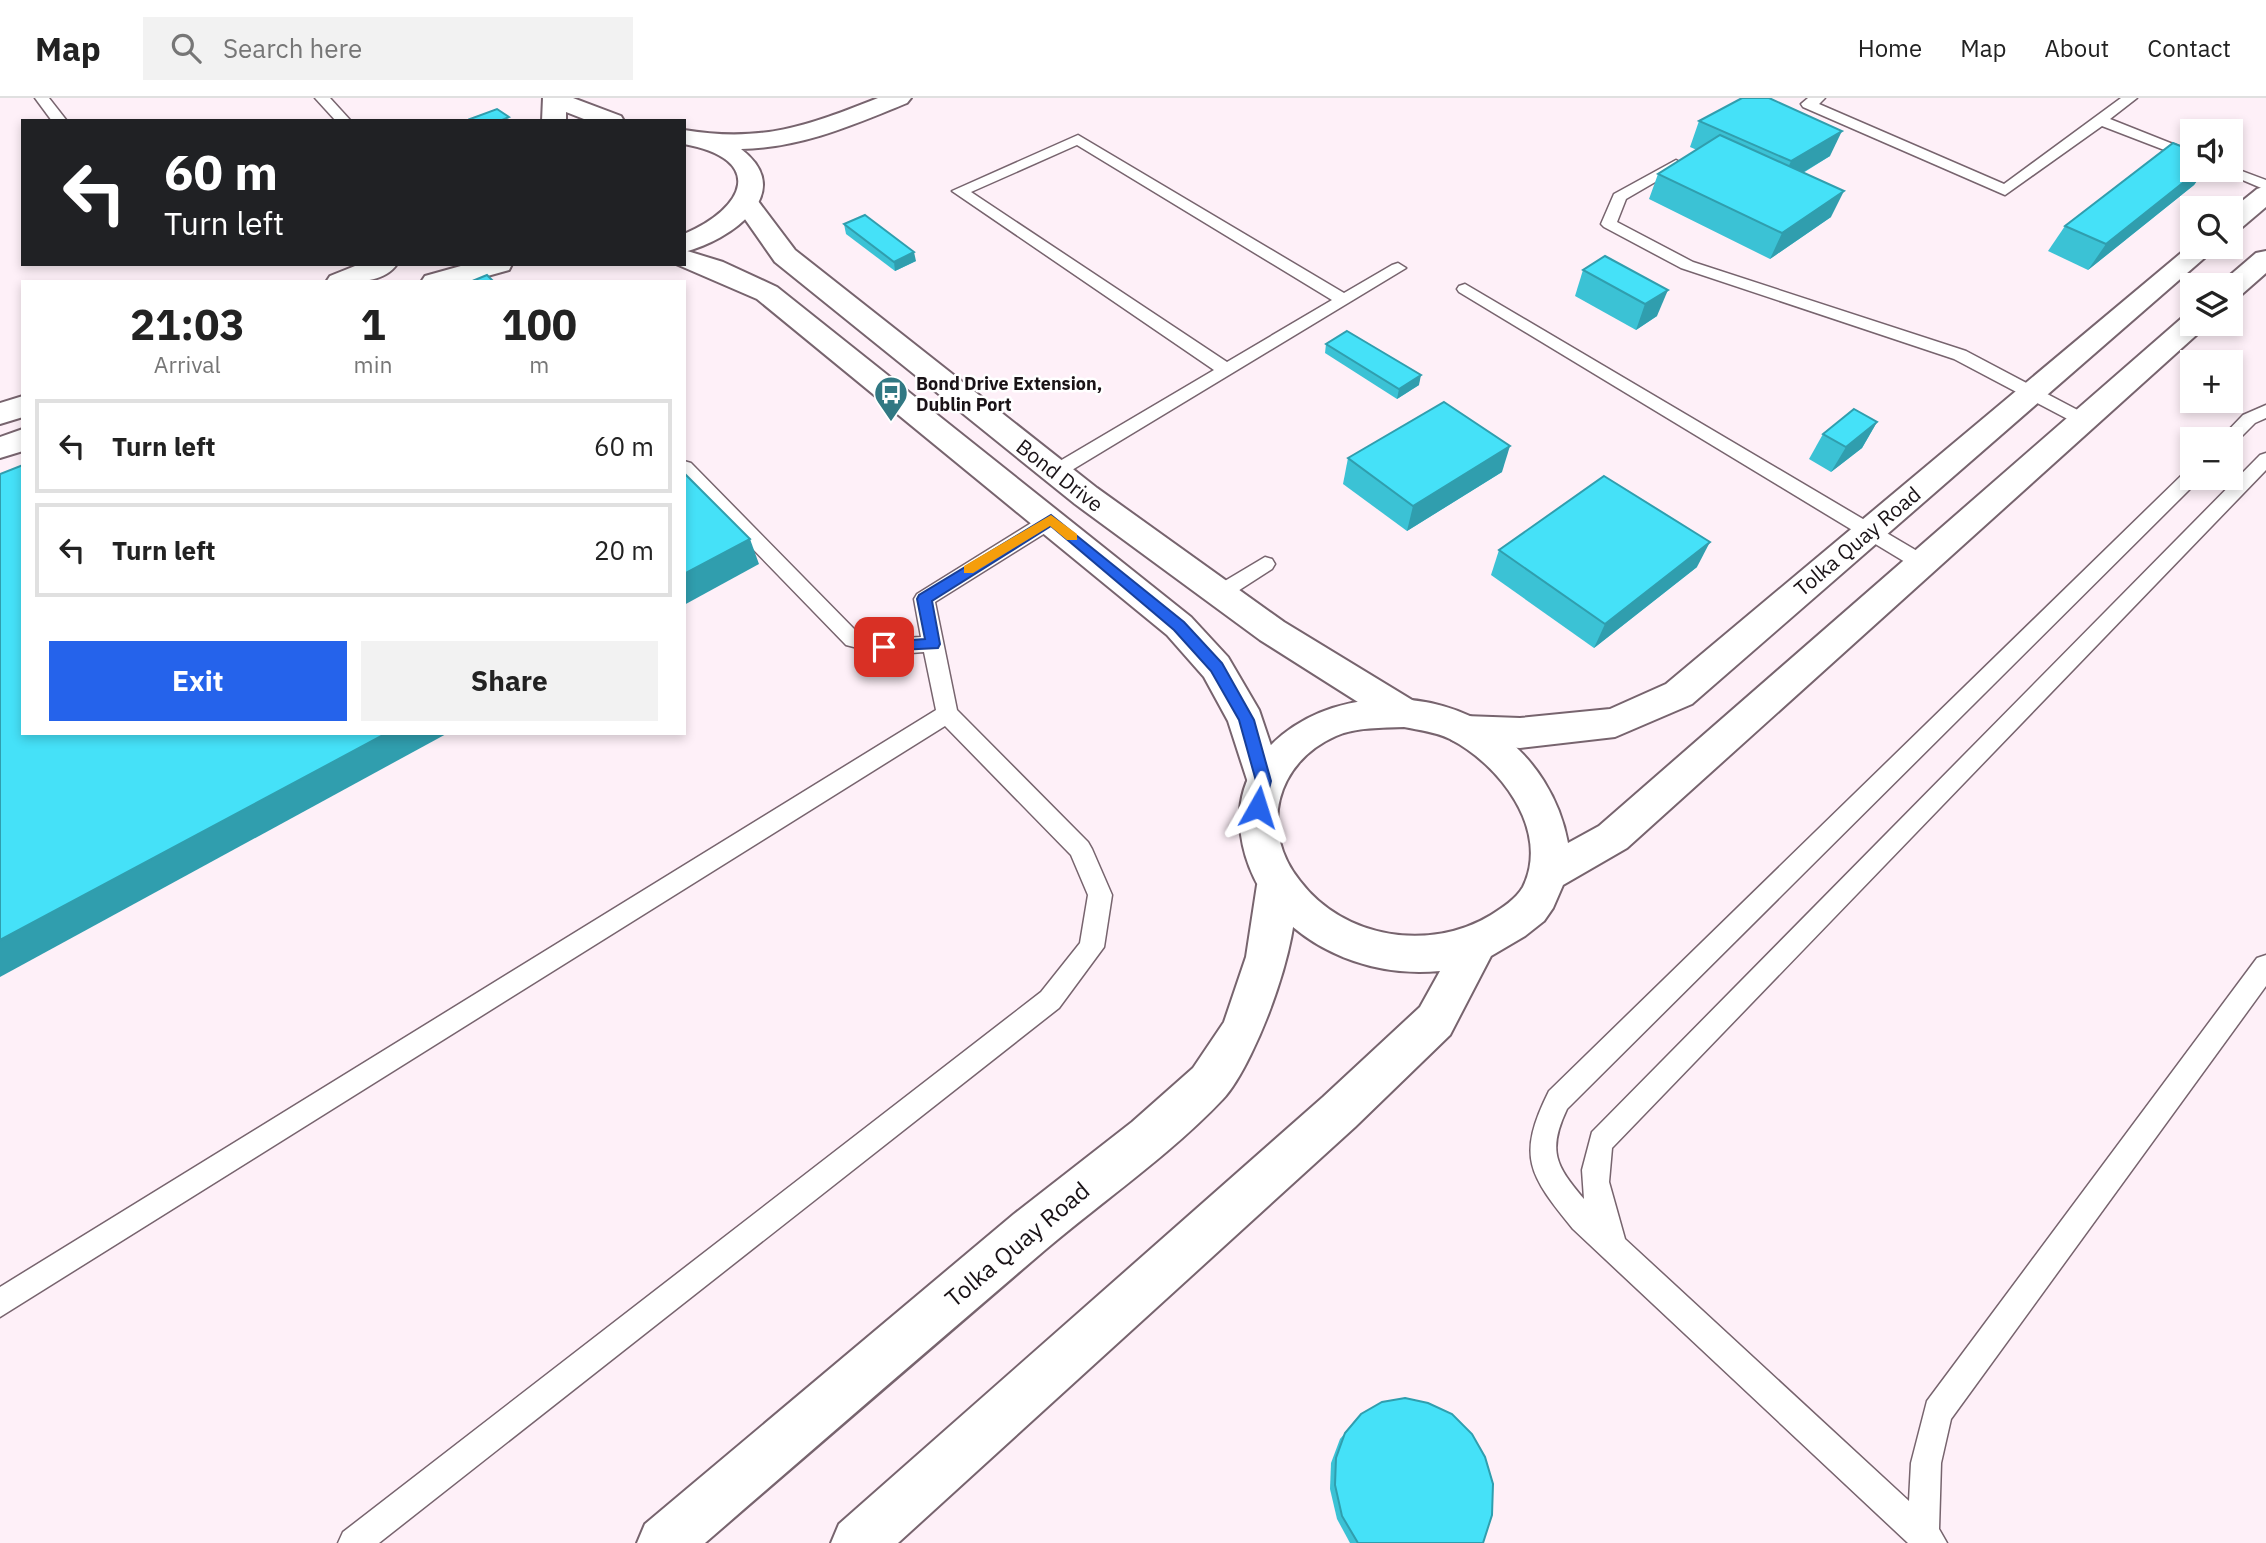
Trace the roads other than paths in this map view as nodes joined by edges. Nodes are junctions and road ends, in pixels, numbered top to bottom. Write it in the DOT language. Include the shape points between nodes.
graph roads {
  1 [pos="322,98"];
  2 [pos="899,98"];
  3 [pos="1818,98"];
  4 [pos="2130,98"];
  5 [pos="46,99"];
  6 [pos="554,106"];
  7 [pos="59,119"];
  8 [pos="342,119"];
  9 [pos="604,119"];
  10 [pos="2100,120"];
  11 [pos="686,137"];
  12 [pos="711,142"];
  13 [pos="2180,152"];
  14 [pos="1676,163"];
  15 [pos="2243,176"];
  16 [pos="2266,185"];
  17 [pos="2266,194"];
  18 [pos="746,202"];
  19 [pos="2243,213"];
  20 [pos="686,243"];
  21 [pos="686,259"];
  22 [pos="2190,259"];
  23 [pos="2266,259"];
  24 [pos="379,266"];
  25 [pos="492,266"];
  26 [pos="1398,268"];
  27 [pos="2243,279"];
  28 [pos="345,280"];
  29 [pos="442,280"];
  30 [pos="1465,289"];
  31 [pos="1344,300"];
  32 [pos="2180,334"];
  33 [pos="1226,370"];
  34 [pos="2032,393"];
  35 [pos="21,406"];
  36 [pos="2266,411"];
  37 [pos="0,414"];
  38 [pos="2083,420"];
  39 [pos="2241,427"];
  40 [pos="21,440"];
  41 [pos="0,448"];
  42 [pos="2266,459"];
  43 [pos="686,469"];
  44 [pos="1055,472"];
  45 [pos="2180,488"];
  46 [pos="1051,520"];
  47 [pos="1868,531"];
  48 [pos="1922,563"];
  49 [pos="1265,564"];
  50 [pos="1220,593"];
  51 [pos="933,644"];
  52 [pos="1404,713"];
  53 [pos="947,714"];
  54 [pos="1465,730"];
  55 [pos="1264,781"];
  56 [pos="1547,874"];
  57 [pos="1277,885"];
  58 [pos="1475,946"];
  59 [pos="2266,965"];
  60 [pos="1614,1247"];
  61 [pos="0,1303"];
  62 [pos="1927,1539"];
  63 [pos="354,1543"];
  64 [pos="664,1543"];
  65 [pos="858,1543"];
  1 -- 8 [label="lane"];
  2 -- 12 [label="street" via="816,131 764,141"];
  3 -- 10 [label="lane" via="1808,104 2005,190"];
  4 -- 10 [label="lane"];
  5 -- 7 [label="lane"];
  6 -- 9 [label="street"];
  10 -- 13 [label="lane"];
  11 -- 12 [label="street"];
  12 -- 18 [label="street" via="746,164 751,175"];
  14 -- 34 [label="lane" via="1619,197 1609,225 1686,265 1959,355"];
  15 -- 16 [label="lane"];
  17 -- 19 [label="street"];
  18 -- 20 [label="street" via="727,223"];
  18 -- 44 [label="street, Bond Drive" via="785,256"];
  21 -- 46 [label="street, Bond Drive" via="767,293"];
  22 -- 34 [label="street, Tolka Quay Road"];
  23 -- 27 [label="street"];
  24 -- 28 [label="street"];
  25 -- 29 [label="street"];
  26 -- 31 [label="lane"];
  30 -- 47 [label="lane"];
  31 -- 33 [label="lane"];
  31 -- 33 [label="lane" via="1078,139 960,191"];
  32 -- 38 [label="street"];
  33 -- 44 [label="lane"];
  34 -- 38 [label="lane"];
  34 -- 47 [label="street, Tolka Quay Road"];
  35 -- 37 [label="street"];
  36 -- 39 [label="lane"];
  38 -- 48 [label="street"];
  40 -- 41 [label="street"];
  42 -- 60 [label="lane" via="1601,1141 1593,1164 1595,1192"];
  43 -- 51 [label="lane" via="853,640 884,647"];
  44 -- 50 [label="street, Bond Drive"];
  45 -- 60 [label="lane" via="1558,1100 1539,1149 1552,1182"];
  46 -- 51 [label="lane" via="924,599"];
  46 -- 55 [label="street, Bond Drive" via="1179,626 1216,667 1246,720"];
  47 -- 48 [label="lane"];
  47 -- 54 [label="street, Tolka Quay Road" via="1679,694 1615,723 1520,733"];
  48 -- 56 [label="street" via="1614,836"];
  49 -- 50 [label="lane"];
  50 -- 52 [label="street, Bond Drive"];
  51 -- 53 [label="lane"];
  52 -- 54 [label="street"];
  52 -- 55 [label="street" via="1334,721 1301,738"];
  53 -- 61 [label="lane"];
  53 -- 63 [label="lane" via="1080,849 1100,895 1092,947 1049,1000"];
  54 -- 56 [label="street" via="1497,751 1526,781 1544,816"];
  55 -- 57 [label="street" via="1258,807 1259,844"];
  56 -- 58 [label="street" via="1538,897 1513,924"];
  57 -- 58 [label="street" via="1306,916 1344,939 1387,953 1433,955"];
  57 -- 64 [label="street, Tolka Quay Road" via="1267,957 1242,1031 1209,1083"];
  58 -- 65 [label="street" via="1435,1021"];
  59 -- 62 [label="lane" via="1938,1412 1926,1463"];
  60 -- 62 [label="lane"];
}
